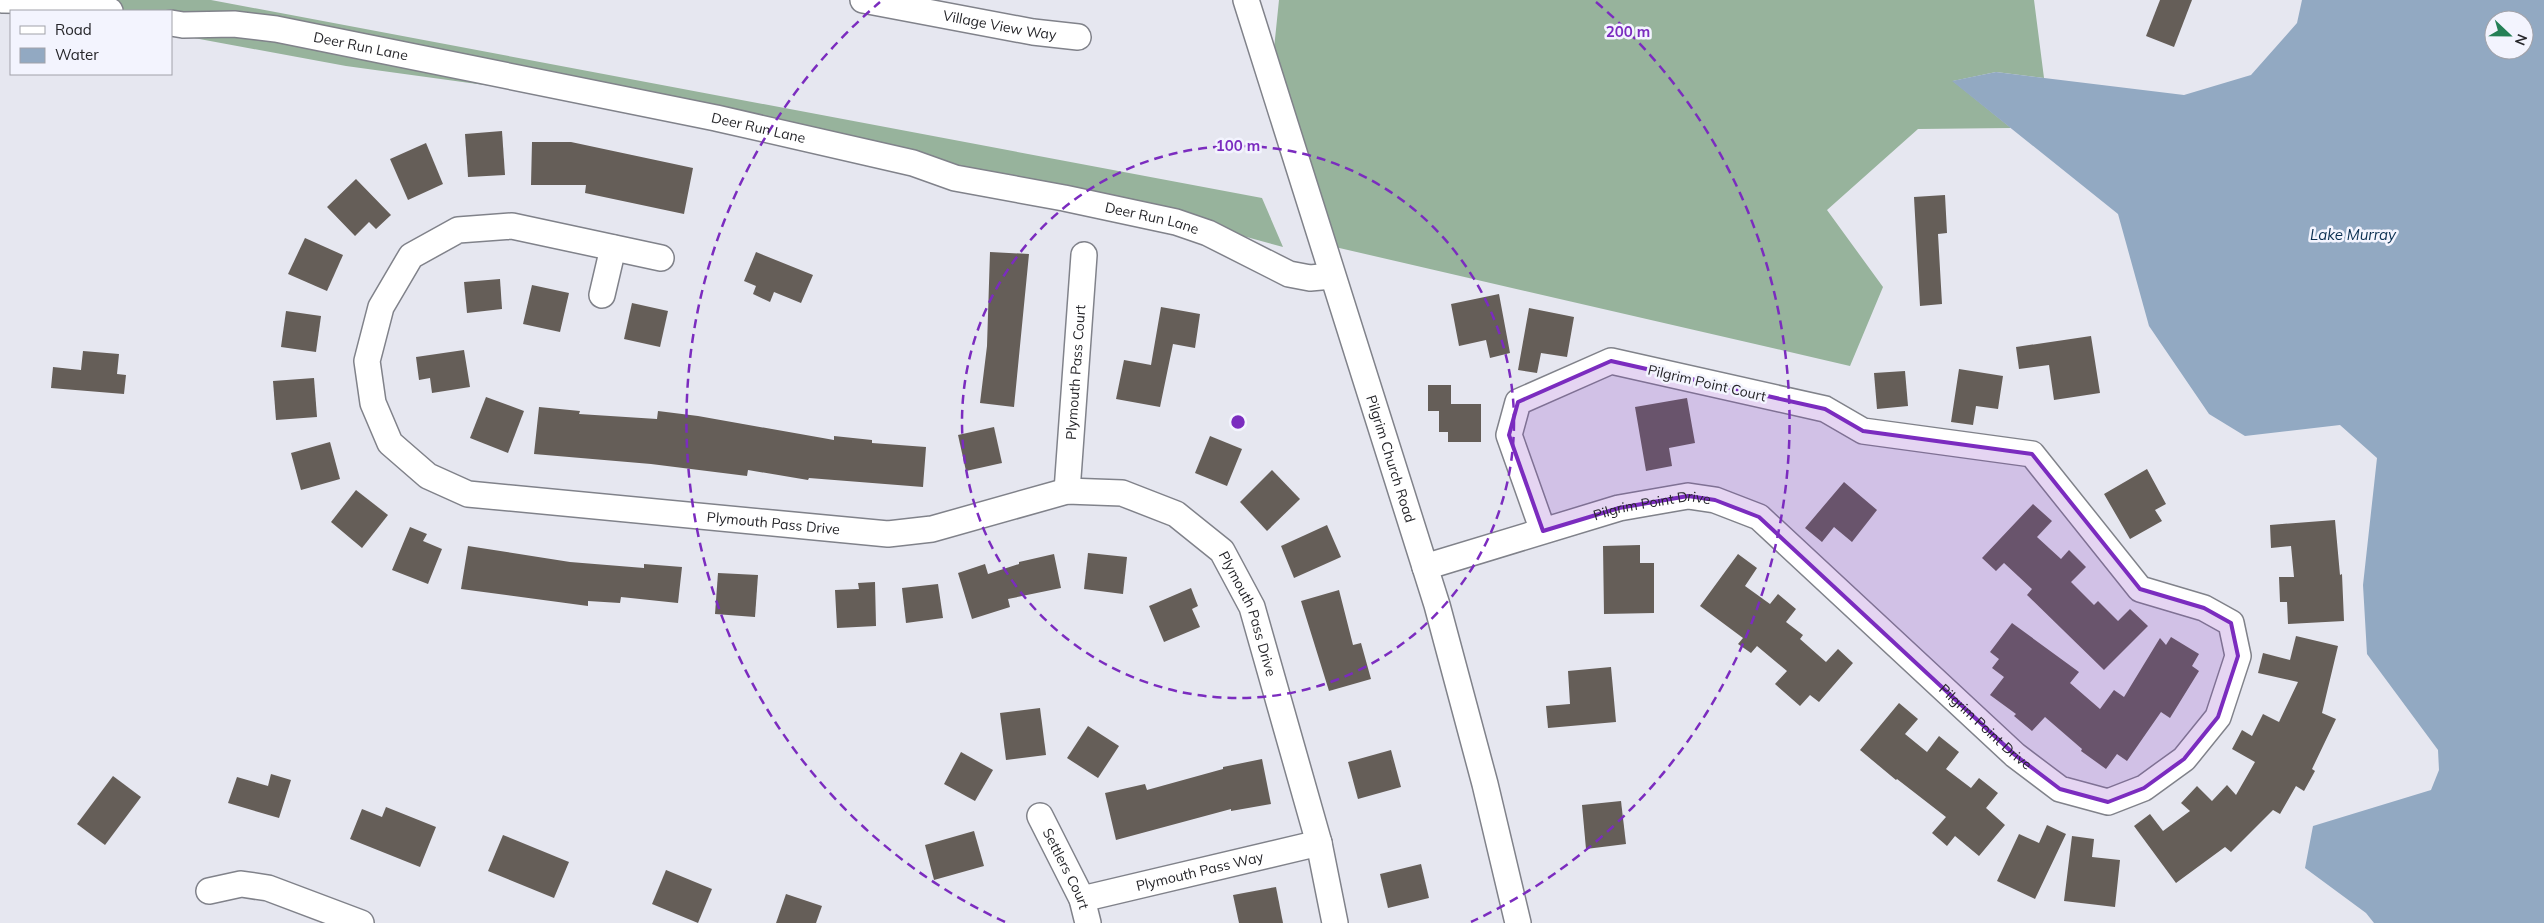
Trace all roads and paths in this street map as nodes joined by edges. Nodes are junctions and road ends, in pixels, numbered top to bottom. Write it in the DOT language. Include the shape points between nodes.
graph roads {
  1 [pos="3,0"];
  2 [pos="863,0"];
  3 [pos="1246,0"];
  4 [pos="106,10"];
  5 [pos="172,23"];
  6 [pos="1078,37"];
  7 [pos="613,248"];
  8 [pos="1084,255"];
  9 [pos="661,258"];
  10 [pos="1332,276"];
  11 [pos="602,296"];
  12 [pos="2032,454"];
  13 [pos="1067,491"];
  14 [pos="1543,531"];
  15 [pos="1425,567"];
  16 [pos="1040,816"];
  17 [pos="1319,843"];
  18 [pos="208,891"];
  19 [pos="1082,899"];
  20 [pos="361,923"];
  21 [pos="1088,923"];
  22 [pos="1336,923"];
  23 [pos="1518,923"];
  1 -- 4 [label="street" via="68,1"];
  2 -- 6 [label="street, Village View Way"];
  3 -- 10 [label="street, Pilgrim Church Road"];
  5 -- 10 [label="street, Deer Run Lane" via="234,24 276,29 716,118 913,162 955,178 1176,222 1208,233 1289,274 1310,278"];
  7 -- 9 [label="street, Plymouth Pass Drive"];
  7 -- 11 [label="street"];
  7 -- 13 [label="street, Plymouth Pass Drive" via="512,226 458,230 411,256 381,307 368,361 373,403 390,443 428,476 468,494 888,534 932,529"];
  8 -- 13 [label="street, Plymouth Pass Court"];
  10 -- 15 [label="street, Pilgrim Church Road"];
  12 -- 14 [label="street, Pilgrim Point Court" via="1863,431 1825,410 1611,361 1518,402 1510,435"];
  12 -- 14 [label="street, Pilgrim Point Drive" via="2140,589 2204,608 2231,623 2238,656 2218,717 2184,759 2144,788 2108,802 2060,789 2015,755 1759,517 1715,500 1688,496 1619,508"];
  13 -- 17 [label="street, Plymouth Pass Drive" via="1122,493 1176,514 1222,551 1252,607"];
  14 -- 15 [label="street, Pilgrim Point Drive"];
  15 -- 23 [label="street, Pilgrim Church Road" via="1485,784"];
  16 -- 19 [label="street, Settlers Court"];
  17 -- 19 [label="street, Plymouth Pass Way"];
  17 -- 22 [label="street, Plymouth Pass Drive"];
  18 -- 20 [label="street" via="241,884 268,888"];
  19 -- 21 [label="street, Settlers Court"];
}
